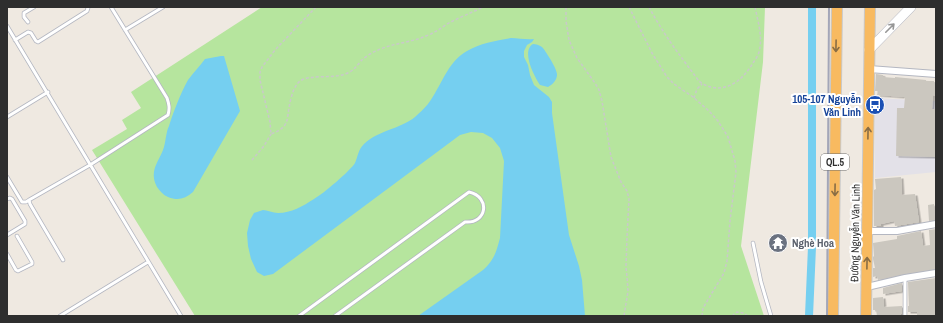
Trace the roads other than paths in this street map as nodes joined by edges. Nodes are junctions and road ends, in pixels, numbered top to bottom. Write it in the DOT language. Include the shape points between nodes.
graph roads {
  1 [pos="34,7"];
  2 [pos="87,7"];
  3 [pos="111,7"];
  4 [pos="163,7"];
  5 [pos="837,7"];
  6 [pos="870,7"];
  7 [pos="911,7"];
  8 [pos="28,22"];
  9 [pos="7,26"];
  10 [pos="125,30"];
  11 [pos="15,40"];
  12 [pos="869,50"];
  13 [pos="869,69"];
  14 [pos="936,74"];
  15 [pos="48,92"];
  16 [pos="7,117"];
  17 [pos="90,165"];
  18 [pos="7,177"];
  19 [pos="7,199"];
  20 [pos="29,200"];
  21 [pos="936,224"];
  22 [pos="867,231"];
  23 [pos="7,235"];
  24 [pos="17,236"];
  25 [pos="753,243"];
  26 [pos="7,254"];
  27 [pos="63,260"];
  28 [pos="148,262"];
  29 [pos="936,273"];
  30 [pos="905,278"];
  31 [pos="866,287"];
  32 [pos="60,316"];
  33 [pos="180,316"];
  34 [pos="299,316"];
  35 [pos="335,316"];
  36 [pos="771,316"];
  37 [pos="833,316"];
  38 [pos="866,316"];
  39 [pos="905,316"];
  1 -- 8 [label="lane" via="24,13"];
  2 -- 11 [label="lane" via="87,11 38,42 28,32"];
  3 -- 10 [label="lane"];
  4 -- 10 [label="lane"];
  5 -- 37 [label="highway, Đường Nguyễn Văn Linh / QL.5, one-way"];
  6 -- 12 [label="highway, Đường Nguyễn Văn Linh"];
  12 -- 7 [label="main road, one-way"];
  9 -- 11 [label="lane"];
  10 -- 17 [label="lane" via="167,98 170,110 168,115"];
  11 -- 15 [label="lane"];
  12 -- 13 [label="highway, Đường Nguyễn Văn Linh"];
  13 -- 14 [label="street"];
  22 -- 13 [label="highway, Đường Nguyễn Văn Linh, one-way"];
  15 -- 16 [label="lane"];
  15 -- 17 [label="lane"];
  17 -- 20 [label="lane"];
  17 -- 28 [label="lane"];
  18 -- 20 [label="lane" via="22,202"];
  19 -- 23 [label="lane" via="12,199 25,221 25,224"];
  20 -- 27 [label="lane"];
  21 -- 22 [label="street" via="897,231"];
  31 -- 22 [label="highway, Đường Nguyễn Văn Linh, one-way"];
  24 -- 26 [label="lane" via="32,264 18,271"];
  25 -- 36 [label="lane"];
  28 -- 32 [label="lane"];
  28 -- 33 [label="lane"];
  29 -- 30 [label="street"];
  30 -- 31 [label="street"];
  30 -- 39 [label="lane"];
  31 -- 38 [label="highway, Đường Nguyễn Văn Linh"];
  34 -- 35 [label="lane" via="469,192 482,200 484,209 479,218 465,222"];
}
